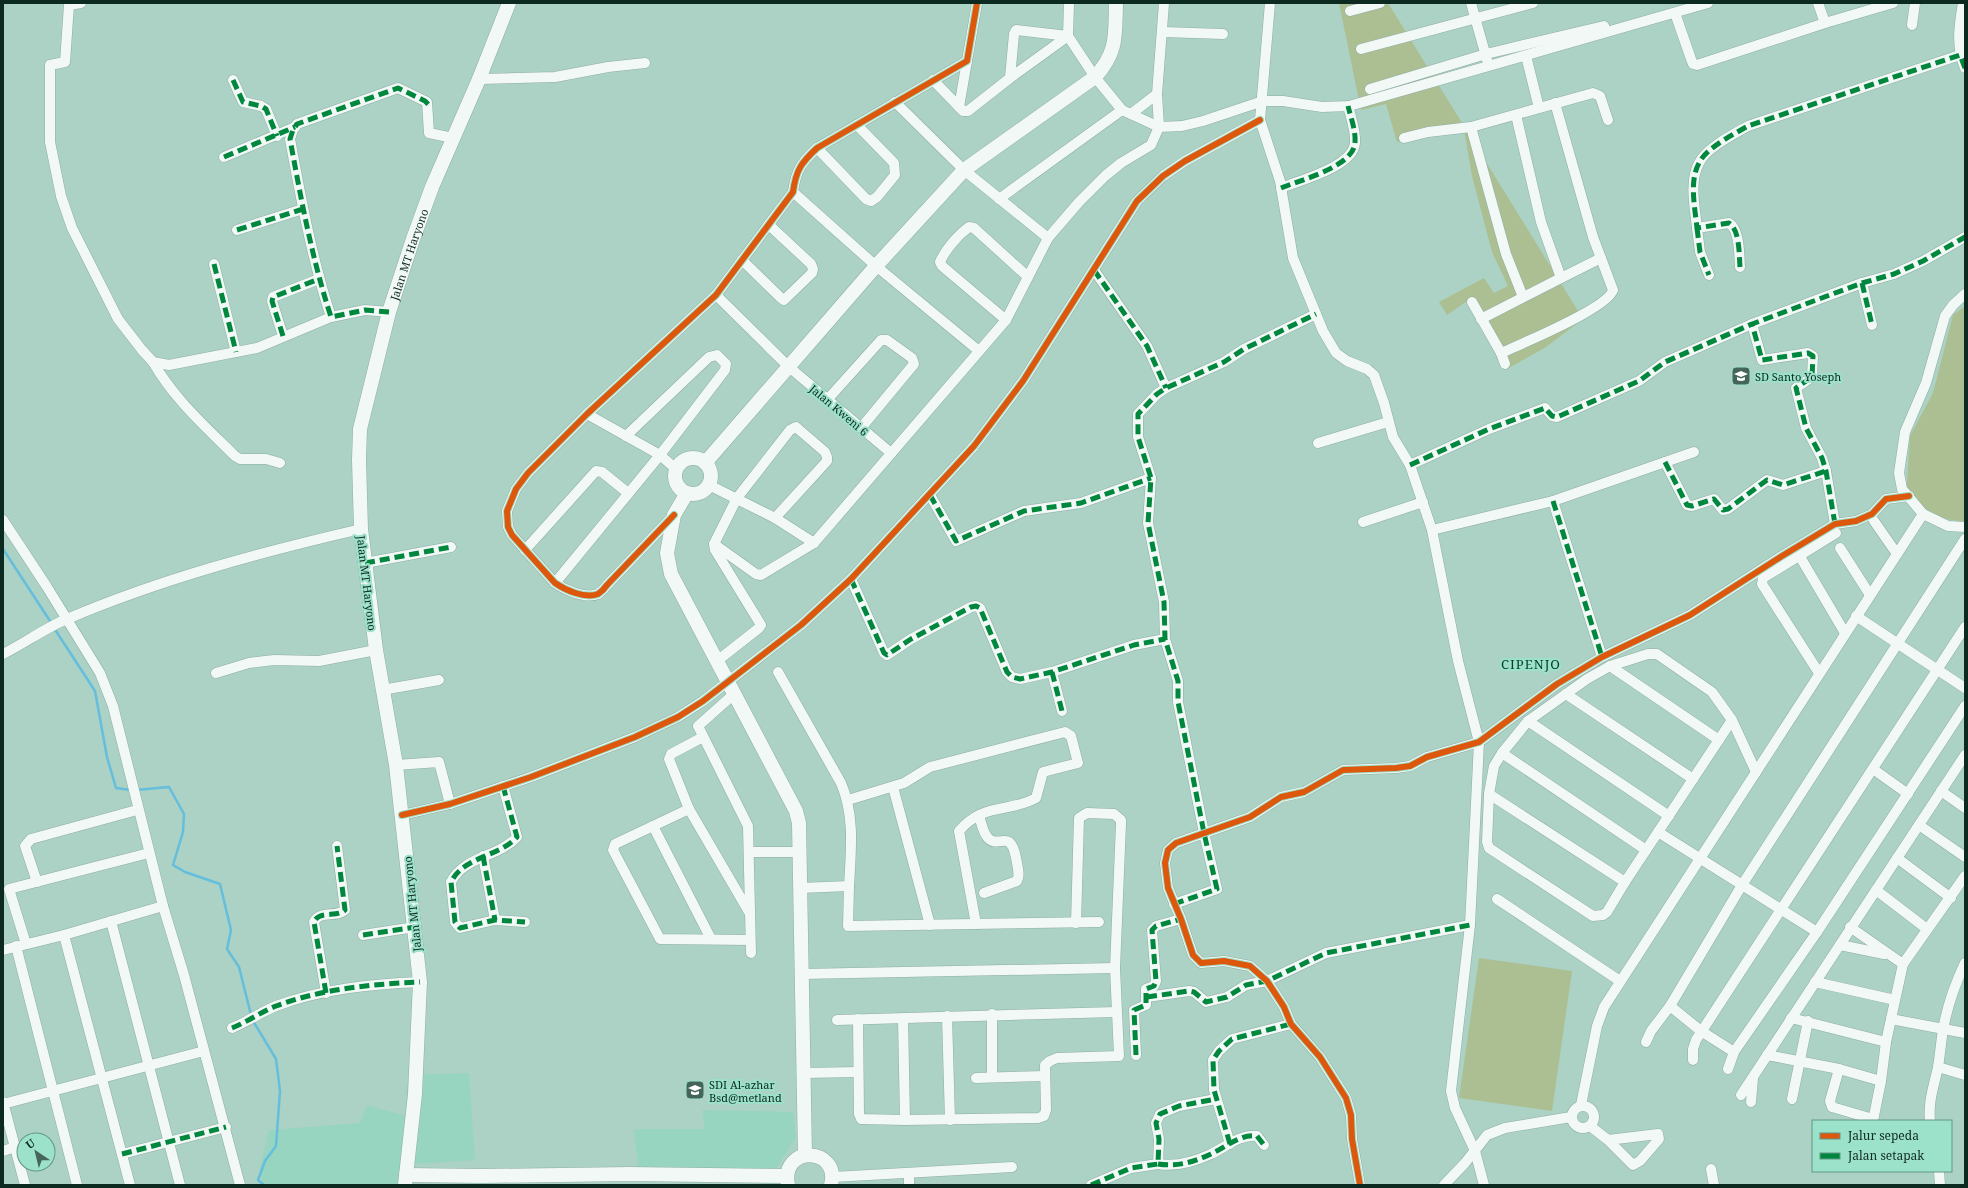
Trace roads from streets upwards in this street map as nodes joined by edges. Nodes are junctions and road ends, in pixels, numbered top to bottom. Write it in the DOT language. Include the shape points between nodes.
graph roads {
  1 [pos="81,3"];
  2 [pos="509,3"];
  3 [pos="977,3"];
  4 [pos="1069,3"];
  5 [pos="1116,3"];
  6 [pos="1164,3"];
  7 [pos="1270,3"];
  8 [pos="1380,3"];
  9 [pos="1471,3"];
  10 [pos="1532,3"];
  11 [pos="1708,3"];
  12 [pos="1818,3"];
  13 [pos="1893,3"];
  14 [pos="1915,3"];
  15 [pos="1963,3"];
  16 [pos="1350,11"];
  17 [pos="1675,13"];
  18 [pos="1476,18"];
  19 [pos="1824,23"];
  20 [pos="1912,25"];
  21 [pos="1604,26"];
  22 [pos="1163,32"];
  23 [pos="1223,34"];
  24 [pos="1068,36"];
  25 [pos="1361,49"];
  26 [pos="1486,54"];
  27 [pos="1526,56"];
  28 [pos="1960,56"];
  29 [pos="967,61"];
  30 [pos="645,63"];
  31 [pos="1488,66"];
  32 [pos="1965,68"];
  33 [pos="1095,77"];
  34 [pos="1010,78"];
  35 [pos="479,79"];
  36 [pos="233,80"];
  37 [pos="933,80"];
  38 [pos="1370,89"];
  39 [pos="1157,94"];
  40 [pos="1263,101"];
  41 [pos="895,102"];
  42 [pos="1554,103"];
  43 [pos="1348,106"];
  44 [pos="959,107"];
  45 [pos="1539,108"];
  46 [pos="1126,112"];
  47 [pos="1516,115"];
  48 [pos="1260,120"];
  49 [pos="1608,120"];
  50 [pos="856,125"];
  51 [pos="295,127"];
  52 [pos="1158,127"];
  53 [pos="1471,127"];
  54 [pos="278,136"];
  55 [pos="453,138"];
  56 [pos="1404,138"];
  57 [pos="817,148"];
  58 [pos="224,157"];
  59 [pos="964,170"];
  60 [pos="1281,188"];
  61 [pos="793,192"];
  62 [pos="999,199"];
  63 [pos="303,209"];
  64 [pos="769,225"];
  65 [pos="1697,228"];
  66 [pos="237,230"];
  67 [pos="1965,237"];
  68 [pos="1048,238"];
  69 [pos="1601,258"];
  70 [pos="742,260"];
  71 [pos="214,264"];
  72 [pos="876,266"];
  73 [pos="1740,267"];
  74 [pos="1094,270"];
  75 [pos="1709,276"];
  76 [pos="1028,277"];
  77 [pos="1561,278"];
  78 [pos="319,279"];
  79 [pos="1862,283"];
  80 [pos="1965,294"];
  81 [pos="716,295"];
  82 [pos="1523,297"];
  83 [pos="1472,302"];
  84 [pos="389,312"];
  85 [pos="1316,314"];
  86 [pos="331,317"];
  87 [pos="1481,319"];
  88 [pos="1006,320"];
  89 [pos="1752,324"];
  90 [pos="1872,325"];
  91 [pos="284,336"];
  92 [pos="979,351"];
  93 [pos="236,352"];
  94 [pos="1501,353"];
  95 [pos="153,362"];
  96 [pos="1505,364"];
  97 [pos="789,366"];
  98 [pos="1166,388"];
  99 [pos="827,400"];
  100 [pos="586,414"];
  101 [pos="1388,422"];
  102 [pos="860,428"];
  103 [pos="626,436"];
  104 [pos="1318,443"];
  105 [pos="1694,452"];
  106 [pos="891,453"];
  107 [pos="660,455"];
  108 [pos="1665,462"];
  109 [pos="705,463"];
  110 [pos="280,464"];
  111 [pos="1410,466"];
  112 [pos="676,469"];
  113 [pos="1826,472"];
  114 [pos="1151,478"];
  115 [pos="709,484"];
  116 [pos="628,493"];
  117 [pos="687,493"];
  118 [pos="930,495"];
  119 [pos="1909,496"];
  120 [pos="736,498"];
  121 [pos="1553,501"];
  122 [pos="1423,502"];
  123 [pos="1923,514"];
  124 [pos="674,515"];
  125 [pos="775,518"];
  126 [pos="3,520"];
  127 [pos="1363,522"];
  128 [pos="1874,522"];
  129 [pos="1965,527"];
  130 [pos="361,529"];
  131 [pos="1835,529"];
  132 [pos="1432,530"];
  133 [pos="1965,539"];
  134 [pos="814,542"];
  135 [pos="714,544"];
  136 [pos="451,547"];
  137 [pos="1840,548"];
  138 [pos="525,550"];
  139 [pos="1897,554"];
  140 [pos="1799,555"];
  141 [pos="365,563"];
  142 [pos="851,579"];
  143 [pos="555,583"];
  144 [pos="1870,595"];
  145 [pos="1856,616"];
  146 [pos="63,621"];
  147 [pos="1965,627"];
  148 [pos="1845,633"];
  149 [pos="1165,639"];
  150 [pos="1898,644"];
  151 [pos="376,650"];
  152 [pos="3,654"];
  153 [pos="1602,657"];
  154 [pos="717,661"];
  155 [pos="1610,666"];
  156 [pos="1937,670"];
  157 [pos="778,672"];
  158 [pos="1052,672"];
  159 [pos="216,673"];
  160 [pos="1819,673"];
  161 [pos="439,680"];
  162 [pos="731,688"];
  163 [pos="1965,688"];
  164 [pos="382,690"];
  165 [pos="1566,694"];
  166 [pos="1965,706"];
  167 [pos="1062,711"];
  168 [pos="1732,720"];
  169 [pos="1528,721"];
  170 [pos="703,737"];
  171 [pos="1719,740"];
  172 [pos="1479,742"];
  173 [pos="1502,753"];
  174 [pos="1965,756"];
  175 [pos="396,765"];
  176 [pos="1873,769"];
  177 [pos="1756,772"];
  178 [pos="1693,779"];
  179 [pos="503,786"];
  180 [pos="893,787"];
  181 [pos="1941,791"];
  182 [pos="1489,794"];
  183 [pos="1908,794"];
  184 [pos="848,800"];
  185 [pos="450,804"];
  186 [pos="1965,808"];
  187 [pos="689,809"];
  188 [pos="137,810"];
  189 [pos="402,815"];
  190 [pos="979,815"];
  191 [pos="1669,816"];
  192 [pos="1919,825"];
  193 [pos="653,826"];
  194 [pos="1658,832"];
  195 [pos="1204,833"];
  196 [pos="337,846"];
  197 [pos="1646,850"];
  198 [pos="149,852"];
  199 [pos="749,852"];
  200 [pos="800,852"];
  201 [pos="483,856"];
  202 [pos="1965,857"];
  203 [pos="1700,858"];
  204 [pos="1897,858"];
  205 [pos="1965,876"];
  206 [pos="38,882"];
  207 [pos="1625,882"];
  208 [pos="1742,885"];
  209 [pos="849,886"];
  210 [pos="800,888"];
  211 [pos="1876,890"];
  212 [pos="984,893"];
  213 [pos="1496,898"];
  214 [pos="1951,898"];
  215 [pos="1174,904"];
  216 [pos="162,906"];
  217 [pos="1780,909"];
  218 [pos="750,914"];
  219 [pos="1181,919"];
  220 [pos="495,920"];
  221 [pos="111,921"];
  222 [pos="525,922"];
  223 [pos="1076,922"];
  224 [pos="1100,922"];
  225 [pos="976,924"];
  226 [pos="930,925"];
  227 [pos="1470,925"];
  228 [pos="415,927"];
  229 [pos="1850,927"];
  230 [pos="1927,929"];
  231 [pos="1816,932"];
  232 [pos="363,934"];
  233 [pos="64,935"];
  234 [pos="711,939"];
  235 [pos="750,940"];
  236 [pos="21,945"];
  237 [pos="1840,945"];
  238 [pos="3,950"];
  239 [pos="751,953"];
  240 [pos="1888,954"];
  241 [pos="1965,963"];
  242 [pos="1903,964"];
  243 [pos="1115,968"];
  244 [pos="801,974"];
  245 [pos="1267,981"];
  246 [pos="1620,981"];
  247 [pos="420,982"];
  248 [pos="1815,982"];
  249 [pos="326,992"];
  250 [pos="1147,997"];
  251 [pos="1895,1000"];
  252 [pos="1670,1006"];
  253 [pos="1116,1012"];
  254 [pos="992,1014"];
  255 [pos="947,1016"];
  256 [pos="903,1018"];
  257 [pos="1792,1018"];
  258 [pos="858,1019"];
  259 [pos="1891,1019"];
  260 [pos="836,1020"];
  261 [pos="1808,1021"];
  262 [pos="1291,1024"];
  263 [pos="232,1028"];
  264 [pos="1943,1029"];
  265 [pos="1701,1031"];
  266 [pos="1965,1033"];
  267 [pos="1646,1042"];
  268 [pos="1886,1042"];
  269 [pos="204,1051"];
  270 [pos="1734,1052"];
  271 [pos="1136,1055"];
  272 [pos="1767,1055"];
  273 [pos="1693,1060"];
  274 [pos="1799,1061"];
  275 [pos="149,1066"];
  276 [pos="1938,1067"];
  277 [pos="1728,1069"];
  278 [pos="1839,1069"];
  279 [pos="858,1072"];
  280 [pos="804,1073"];
  281 [pos="1965,1075"];
  282 [pos="1046,1076"];
  283 [pos="1754,1076"];
  284 [pos="992,1077"];
  285 [pos="101,1078"];
  286 [pos="976,1078"];
  287 [pos="1881,1081"];
  288 [pos="53,1092"];
  289 [pos="1741,1096"];
  290 [pos="1216,1099"];
  291 [pos="1792,1099"];
  292 [pos="1750,1102"];
  293 [pos="3,1103"];
  294 [pos="1581,1105"];
  295 [pos="1571,1117"];
  296 [pos="905,1120"];
  297 [pos="950,1120"];
  298 [pos="1873,1120"];
  299 [pos="1930,1120"];
  300 [pos="1590,1126"];
  301 [pos="226,1127"];
  302 [pos="1608,1140"];
  303 [pos="169,1141"];
  304 [pos="1230,1144"];
  305 [pos="1264,1145"];
  306 [pos="15,1147"];
  307 [pos="3,1151"];
  308 [pos="1475,1151"];
  309 [pos="122,1154"];
  310 [pos="806,1155"];
  311 [pos="1158,1164"];
  312 [pos="1012,1167"];
  313 [pos="1711,1169"];
  314 [pos="1939,1172"];
  315 [pos="909,1173"];
  316 [pos="666,1180"];
  317 [pos="787,1181"];
  318 [pos="832,1181"];
  319 [pos="405,1182"];
  320 [pos="25,1185"];
  321 [pos="77,1185"];
  322 [pos="130,1185"];
  323 [pos="180,1185"];
  324 [pos="240,1185"];
  325 [pos="428,1185"];
  326 [pos="910,1185"];
  327 [pos="1090,1185"];
  328 [pos="1360,1185"];
  329 [pos="1444,1185"];
  330 [pos="1484,1185"];
  331 [pos="1714,1185"];
  332 [pos="1940,1185"];
  1 -- 95 [label="street" via="68,5 65,62 50,65 50,142 61,196 72,228 118,319"];
  2 -- 35 [label="street, Jalan MT Haryono"];
  3 -- 29 [label="street"];
  4 -- 24 [label="street"];
  5 -- 33 [label="street" via="1113,50 1106,66"];
  6 -- 22 [label="street"];
  7 -- 40 [label="street"];
  8 -- 16 [label="street"];
  9 -- 18 [label="street"];
  10 -- 18 [label="street"];
  11 -- 17 [label="street"];
  12 -- 19 [label="street"];
  13 -- 19 [label="street"];
  14 -- 20 [label="street"];
  15 -- 28 [label="street" via="1958,38"];
  17 -- 19 [label="street" via="1691,60 1697,65"];
  17 -- 27 [label="street"];
  18 -- 25 [label="street"];
  18 -- 26 [label="street"];
  21 -- 26 [label="street"];
  22 -- 23 [label="street"];
  22 -- 39 [label="street"];
  24 -- 33 [label="street"];
  24 -- 34 [label="street"];
  24 -- 34 [label="street" via="1016,30"];
  26 -- 31 [label="street"];
  26 -- 38 [label="street"];
  27 -- 31 [label="street"];
  27 -- 45 [label="street"];
  28 -- 32 [label="street"];
  28 -- 65 [label="street" via="1748,126 1731,135 1705,155 1699,163 1694,184"];
  29 -- 37 [label="street"];
  29 -- 44 [label="street"];
  30 -- 35 [label="street" via="555,77"];
  31 -- 43 [label="street"];
  33 -- 46 [label="street"];
  33 -- 59 [label="street"];
  34 -- 44 [label="street" via="968,111 963,111"];
  35 -- 55 [label="street, Jalan MT Haryono"];
  36 -- 54 [label="street" via="243,102 261,106 267,111"];
  37 -- 41 [label="street"];
  37 -- 44 [label="street"];
  39 -- 46 [label="street"];
  39 -- 52 [label="street"];
  40 -- 43 [label="street" via="1283,101 1322,107"];
  40 -- 48 [label="street"];
  40 -- 52 [label="street" via="1203,121 1182,126"];
  41 -- 50 [label="street"];
  41 -- 59 [label="street"];
  42 -- 45 [label="street"];
  42 -- 49 [label="street" via="1597,94"];
  42 -- 69 [label="street"];
  43 -- 60 [label="street" via="1355,144 1351,153 1337,166"];
  45 -- 47 [label="street"];
  46 -- 52 [label="street"];
  46 -- 62 [label="street"];
  47 -- 53 [label="street"];
  47 -- 77 [label="street" via="1541,222"];
  48 -- 60 [label="street"];
  48 -- 74 [label="street" via="1226,137 1163,176 1137,201"];
  50 -- 57 [label="street"];
  50 -- 57 [label="street" via="894,163 895,175 877,197 866,199"];
  51 -- 54 [label="street"];
  51 -- 55 [label="street" via="297,124 400,88 427,102 429,133"];
  51 -- 63 [label="street" via="290,139"];
  52 -- 68 [label="street" via="1151,145 1105,176"];
  53 -- 56 [label="street" via="1428,132"];
  53 -- 82 [label="street" via="1506,254"];
  54 -- 58 [label="street"];
  55 -- 84 [label="street, Jalan MT Haryono" via="413,239"];
  57 -- 61 [label="street" via="798,169"];
  59 -- 62 [label="street"];
  59 -- 72 [label="street"];
  60 -- 85 [label="street" via="1293,258"];
  61 -- 64 [label="street"];
  61 -- 72 [label="street"];
  62 -- 68 [label="street"];
  63 -- 66 [label="street"];
  63 -- 78 [label="street"];
  64 -- 70 [label="street"];
  64 -- 70 [label="street" via="811,264 812,273 784,300"];
  65 -- 73 [label="street" via="1732,225"];
  65 -- 75 [label="street" via="1700,252"];
  67 -- 79 [label="street" via="1894,274"];
  68 -- 76 [label="street"];
  69 -- 77 [label="street"];
  69 -- 94 [label="street" via="1614,290 1608,300"];
  70 -- 81 [label="street"];
  71 -- 93 [label="street"];
  72 -- 92 [label="street"];
  72 -- 97 [label="street"];
  74 -- 98 [label="street" via="1148,346"];
  74 -- 118 [label="street" via="1023,381 974,446"];
  76 -- 88 [label="street"];
  76 -- 88 [label="street" via="974,228 969,227 964,231 942,256 942,266"];
  77 -- 82 [label="street"];
  78 -- 86 [label="street"];
  78 -- 91 [label="street" via="274,297 272,301"];
  79 -- 89 [label="street"];
  79 -- 90 [label="street"];
  80 -- 119 [label="street" via="1944,316 1926,383 1905,432 1899,474 1902,489"];
  81 -- 97 [label="street, Jalan Kweni 6"];
  81 -- 100 [label="street"];
  82 -- 87 [label="street"];
  83 -- 87 [label="street"];
  84 -- 86 [label="street" via="365,310"];
  84 -- 130 [label="street, Jalan MT Haryono" via="360,429"];
  85 -- 98 [label="street" via="1244,349 1224,362"];
  85 -- 101 [label="street" via="1336,353 1347,361 1367,368 1374,375"];
  86 -- 91 [label="street"];
  87 -- 94 [label="street"];
  88 -- 92 [label="street"];
  89 -- 111 [label="street" via="1665,362 1639,381 1557,417 1552,416 1545,408 1488,429"];
  89 -- 113 [label="street" via="1762,360 1808,352 1813,356 1812,377 1796,388 1806,428 1822,458"];
  91 -- 93 [label="street" via="257,348"];
  92 -- 106 [label="street"];
  93 -- 95 [label="street" via="169,365"];
  94 -- 96 [label="street"];
  95 -- 110 [label="street" via="189,412 235,456 240,459 266,459"];
  97 -- 99 [label="street, Jalan Kweni 6"];
  97 -- 109 [label="street"];
  98 -- 114 [label="street" via="1138,414 1138,437"];
  99 -- 102 [label="street, Jalan Kweni 6"];
  99 -- 102 [label="street" via="881,340 887,340 912,358 914,364"];
  100 -- 103 [label="street"];
  100 -- 138 [label="street" via="528,473 510,500 507,511 508,527"];
  101 -- 104 [label="street"];
  101 -- 111 [label="street" via="1393,437"];
  102 -- 106 [label="street, Jalan Kweni 6"];
  103 -- 107 [label="street"];
  103 -- 107 [label="street" via="709,357 717,354 726,364 725,370"];
  105 -- 108 [label="street"];
  106 -- 134 [label="street"];
  107 -- 112 [label="street"];
  107 -- 116 [label="street"];
  108 -- 113 [label="street" via="1687,505 1692,506 1714,499 1723,510 1767,480 1783,485"];
  108 -- 121 [label="street"];
  109 -- 112 [label="street" via="698,459 689,459 681,462"];
  109 -- 115 [label="street" via="711,473"];
  111 -- 122 [label="street"];
  112 -- 117 [label="street" via="676,484"];
  113 -- 131 [label="street"];
  114 -- 118 [label="street" via="1081,503 1024,511 956,541"];
  114 -- 149 [label="street" via="1148,523 1164,602"];
  115 -- 117 [label="street" via="699,493"];
  115 -- 120 [label="street"];
  116 -- 138 [label="street" via="602,472 596,471"];
  116 -- 143 [label="street"];
  117 -- 124 [label="street"];
  118 -- 142 [label="street"];
  119 -- 123 [label="street"];
  119 -- 131 [label="street" via="1886,499 1872,514"];
  120 -- 125 [label="street"];
  120 -- 125 [label="street" via="790,430 796,428 828,457"];
  120 -- 135 [label="street"];
  121 -- 132 [label="street"];
  121 -- 153 [label="street"];
  122 -- 127 [label="street"];
  122 -- 132 [label="street"];
  123 -- 129 [label="street" via="1948,526"];
  123 -- 139 [label="street"];
  124 -- 143 [label="street" via="598,594 580,594"];
  124 -- 154 [label="street" via="667,553 668,565"];
  125 -- 134 [label="street"];
  126 -- 146 [label="street"];
  128 -- 139 [label="street"];
  130 -- 141 [label="street, Jalan MT Haryono"];
  130 -- 146 [label="street" via="280,547 205,570 133,593"];
  131 -- 140 [label="street"];
  131 -- 153 [label="street" via="1782,556 1690,615"];
  132 -- 172 [label="street" via="1458,661"];
  133 -- 150 [label="street"];
  134 -- 135 [label="street" via="761,575"];
  135 -- 154 [label="street" via="715,550 761,625"];
  136 -- 141 [label="street"];
  137 -- 144 [label="street"];
  138 -- 143 [label="street"];
  139 -- 144 [label="street"];
  140 -- 148 [label="street"];
  140 -- 160 [label="street" via="1763,578 1762,584"];
  141 -- 151 [label="street, Jalan MT Haryono"];
  142 -- 158 [label="street" via="887,655 911,639 976,606 980,608 1007,672 1020,679"];
  142 -- 162 [label="street"];
  144 -- 145 [label="street"];
  145 -- 148 [label="street"];
  145 -- 150 [label="street"];
  146 -- 152 [label="street"];
  146 -- 188 [label="street" via="100,673 108,693"];
  147 -- 156 [label="street"];
  148 -- 160 [label="street"];
  149 -- 158 [label="street" via="1110,651"];
  149 -- 195 [label="street" via="1178,681 1178,702"];
  150 -- 156 [label="street"];
  150 -- 208 [label="street"];
  151 -- 159 [label="street" via="318,661 274,660 249,663"];
  151 -- 164 [label="street, Jalan MT Haryono"];
  153 -- 172 [label="street" via="1557,684"];
  154 -- 162 [label="street"];
  155 -- 165 [label="street"];
  155 -- 168 [label="street" via="1648,654 1657,654 1709,689"];
  155 -- 171 [label="street"];
  156 -- 163 [label="street"];
  156 -- 176 [label="street"];
  157 -- 184 [label="street" via="841,783"];
  158 -- 167 [label="street"];
  160 -- 177 [label="street"];
  161 -- 164 [label="street"];
  162 -- 170 [label="street" via="698,726"];
  162 -- 179 [label="street" via="635,737 558,768"];
  162 -- 200 [label="street" via="796,811"];
  164 -- 175 [label="street, Jalan MT Haryono"];
  165 -- 169 [label="street"];
  165 -- 178 [label="street"];
  166 -- 183 [label="street"];
  168 -- 171 [label="street"];
  168 -- 177 [label="street"];
  169 -- 173 [label="street"];
  169 -- 191 [label="street"];
  170 -- 187 [label="street" via="669,756"];
  170 -- 199 [label="street" via="745,818 748,826"];
  171 -- 178 [label="street"];
  172 -- 195 [label="street" via="1427,757 1410,766 1343,770 1304,792 1281,797 1250,816"];
  172 -- 227 [label="street"];
  173 -- 182 [label="street" via="1494,766"];
  173 -- 197 [label="street"];
  174 -- 181 [label="street"];
  175 -- 185 [label="street" via="439,762"];
  175 -- 189 [label="street, Jalan MT Haryono"];
  176 -- 183 [label="street"];
  176 -- 217 [label="street"];
  177 -- 203 [label="street"];
  178 -- 191 [label="street"];
  179 -- 185 [label="street"];
  179 -- 201 [label="street" via="517,837 512,843"];
  180 -- 184 [label="street"];
  180 -- 190 [label="street" via="930,767 1065,732 1071,736 1078,763 1043,772 1036,798"];
  180 -- 226 [label="street"];
  181 -- 186 [label="street"];
  181 -- 192 [label="street"];
  182 -- 207 [label="street"];
  182 -- 207 [label="street" via="1487,842 1493,851 1593,916 1607,912"];
  183 -- 231 [label="street"];
  184 -- 209 [label="street" via="852,841"];
  185 -- 189 [label="street"];
  187 -- 193 [label="street"];
  187 -- 218 [label="street"];
  188 -- 198 [label="street"];
  188 -- 206 [label="street" via="31,838 25,846"];
  189 -- 228 [label="street, Jalan MT Haryono"];
  190 -- 212 [label="street" via="987,838 991,841 1011,843 1018,871 1018,881"];
  190 -- 225 [label="street" via="968,821 959,831"];
  191 -- 194 [label="street"];
  192 -- 202 [label="street"];
  192 -- 204 [label="street"];
  193 -- 234 [label="street"];
  193 -- 234 [label="street" via="615,844 613,850 660,939"];
  194 -- 197 [label="street"];
  194 -- 203 [label="street"];
  195 -- 215 [label="street" via="1176,843 1168,850 1165,863 1168,888"];
  195 -- 215 [label="street" via="1217,889"];
  196 -- 249 [label="street" via="345,910 342,913 317,917 314,922"];
  197 -- 207 [label="street"];
  198 -- 206 [label="street"];
  198 -- 216 [label="street"];
  199 -- 200 [label="street"];
  199 -- 218 [label="street"];
  200 -- 210 [label="street"];
  201 -- 220 [label="street"];
  201 -- 220 [label="street" via="460,870 451,882 454,922 460,928"];
  203 -- 208 [label="street"];
  203 -- 246 [label="street"];
  204 -- 211 [label="street"];
  204 -- 214 [label="street"];
  205 -- 214 [label="street"];
  206 -- 236 [label="street" via="9,890"];
  208 -- 217 [label="street"];
  208 -- 252 [label="street"];
  209 -- 210 [label="street"];
  209 -- 226 [label="street" via="848,926"];
  210 -- 244 [label="street"];
  211 -- 229 [label="street"];
  211 -- 230 [label="street"];
  213 -- 246 [label="street"];
  214 -- 230 [label="street"];
  215 -- 219 [label="street"];
  216 -- 221 [label="street"];
  216 -- 269 [label="street" via="184,974"];
  217 -- 231 [label="street"];
  217 -- 265 [label="street"];
  218 -- 235 [label="street"];
  219 -- 245 [label="street" via="1196,960 1201,963 1224,961 1250,966"];
  219 -- 250 [label="street" via="1156,926 1152,930 1156,981 1154,986 1146,989"];
  220 -- 222 [label="street"];
  221 -- 233 [label="street"];
  221 -- 275 [label="street"];
  223 -- 224 [label="street"];
  223 -- 225 [label="street"];
  223 -- 243 [label="street" via="1079,818 1087,813 1114,814 1121,820"];
  225 -- 226 [label="street"];
  227 -- 245 [label="street" via="1326,953"];
  227 -- 308 [label="street" via="1451,1091 1455,1108"];
  228 -- 232 [label="street"];
  228 -- 247 [label="street, Jalan MT Haryono"];
  229 -- 237 [label="street"];
  229 -- 240 [label="street"];
  230 -- 242 [label="street"];
  231 -- 270 [label="street"];
  233 -- 236 [label="street"];
  233 -- 285 [label="street"];
  234 -- 235 [label="street"];
  235 -- 239 [label="street"];
  236 -- 238 [label="street"];
  236 -- 288 [label="street"];
  237 -- 240 [label="street"];
  237 -- 248 [label="street"];
  240 -- 242 [label="street"];
  241 -- 264 [label="street" via="1953,991"];
  242 -- 251 [label="street"];
  243 -- 244 [label="street"];
  243 -- 253 [label="street"];
  244 -- 280 [label="street"];
  245 -- 250 [label="street" via="1246,985 1227,997 1206,1002 1189,991"];
  245 -- 262 [label="street" via="1284,1007"];
  246 -- 294 [label="street" via="1597,1026"];
  247 -- 249 [label="street" via="371,984"];
  247 -- 319 [label="street, Jalan MT Haryono" via="416,1079"];
  248 -- 251 [label="street"];
  248 -- 257 [label="street"];
  249 -- 263 [label="street" via="276,1006"];
  250 -- 271 [label="street" via="1146,1005 1134,1010"];
  251 -- 259 [label="street"];
  252 -- 265 [label="street"];
  252 -- 267 [label="street"];
  253 -- 254 [label="street"];
  253 -- 282 [label="street" via="1119,1056 1057,1058 1045,1065"];
  254 -- 255 [label="street"];
  254 -- 284 [label="street"];
  255 -- 256 [label="street"];
  255 -- 297 [label="street"];
  256 -- 258 [label="street"];
  256 -- 296 [label="street"];
  257 -- 261 [label="street"];
  257 -- 272 [label="street"];
  258 -- 260 [label="street"];
  258 -- 279 [label="street"];
  259 -- 264 [label="street"];
  259 -- 268 [label="street"];
  261 -- 268 [label="street"];
  261 -- 274 [label="street"];
  262 -- 290 [label="street" via="1232,1039 1218,1051 1213,1060"];
  262 -- 328 [label="street" via="1320,1057 1346,1098 1351,1115 1352,1139"];
  264 -- 266 [label="street"];
  264 -- 276 [label="street"];
  265 -- 270 [label="street"];
  265 -- 273 [label="street" via="1694,1045"];
  268 -- 287 [label="street"];
  269 -- 275 [label="street"];
  269 -- 301 [label="street"];
  270 -- 277 [label="street"];
  272 -- 274 [label="street"];
  272 -- 283 [label="street"];
  274 -- 278 [label="street"];
  274 -- 291 [label="street"];
  275 -- 285 [label="street"];
  275 -- 303 [label="street"];
  276 -- 281 [label="street"];
  276 -- 299 [label="street" via="1928,1108"];
  278 -- 287 [label="street"];
  278 -- 298 [label="street" via="1830,1101 1832,1107"];
  279 -- 280 [label="street"];
  279 -- 296 [label="street" via="861,1119"];
  280 -- 310 [label="street"];
  282 -- 284 [label="street"];
  282 -- 297 [label="street" via="1044,1116"];
  283 -- 289 [label="street"];
  283 -- 292 [label="street"];
  284 -- 286 [label="street"];
  285 -- 288 [label="street"];
  285 -- 309 [label="street"];
  287 -- 298 [label="street"];
  288 -- 293 [label="street"];
  288 -- 321 [label="street"];
  290 -- 304 [label="street"];
  290 -- 311 [label="street" via="1179,1106 1160,1114 1156,1123 1159,1139"];
  293 -- 306 [label="street"];
  294 -- 295 [label="street" via="1572,1112"];
  294 -- 300 [label="street" via="1592,1110 1594,1121"];
  295 -- 300 [label="street" via="1573,1124 1578,1128"];
  295 -- 308 [label="street" via="1495,1131 1488,1135"];
  296 -- 297 [label="street"];
  300 -- 302 [label="street"];
  301 -- 303 [label="street"];
  301 -- 324 [label="street"];
  302 -- 302 [label="street" via="1632,1165 1640,1161 1659,1139 1658,1134"];
  303 -- 309 [label="street"];
  303 -- 323 [label="street"];
  304 -- 305 [label="street" via="1236,1140 1257,1136"];
  304 -- 311 [label="street" via="1186,1164"];
  306 -- 307 [label="street"];
  306 -- 320 [label="street"];
  308 -- 329 [label="street"];
  308 -- 330 [label="street"];
  309 -- 322 [label="street"];
  310 -- 317 [label="street" via="796,1159 789,1166"];
  310 -- 318 [label="street" via="819,1156 829,1165"];
  311 -- 327 [label="street" via="1131,1168"];
  312 -- 315 [label="street"];
  313 -- 331 [label="street"];
  314 -- 332 [label="street"];
  315 -- 318 [label="street"];
  315 -- 326 [label="street"];
  316 -- 317 [label="street"];
  316 -- 319 [label="street"];
  319 -- 325 [label="street"];
}
